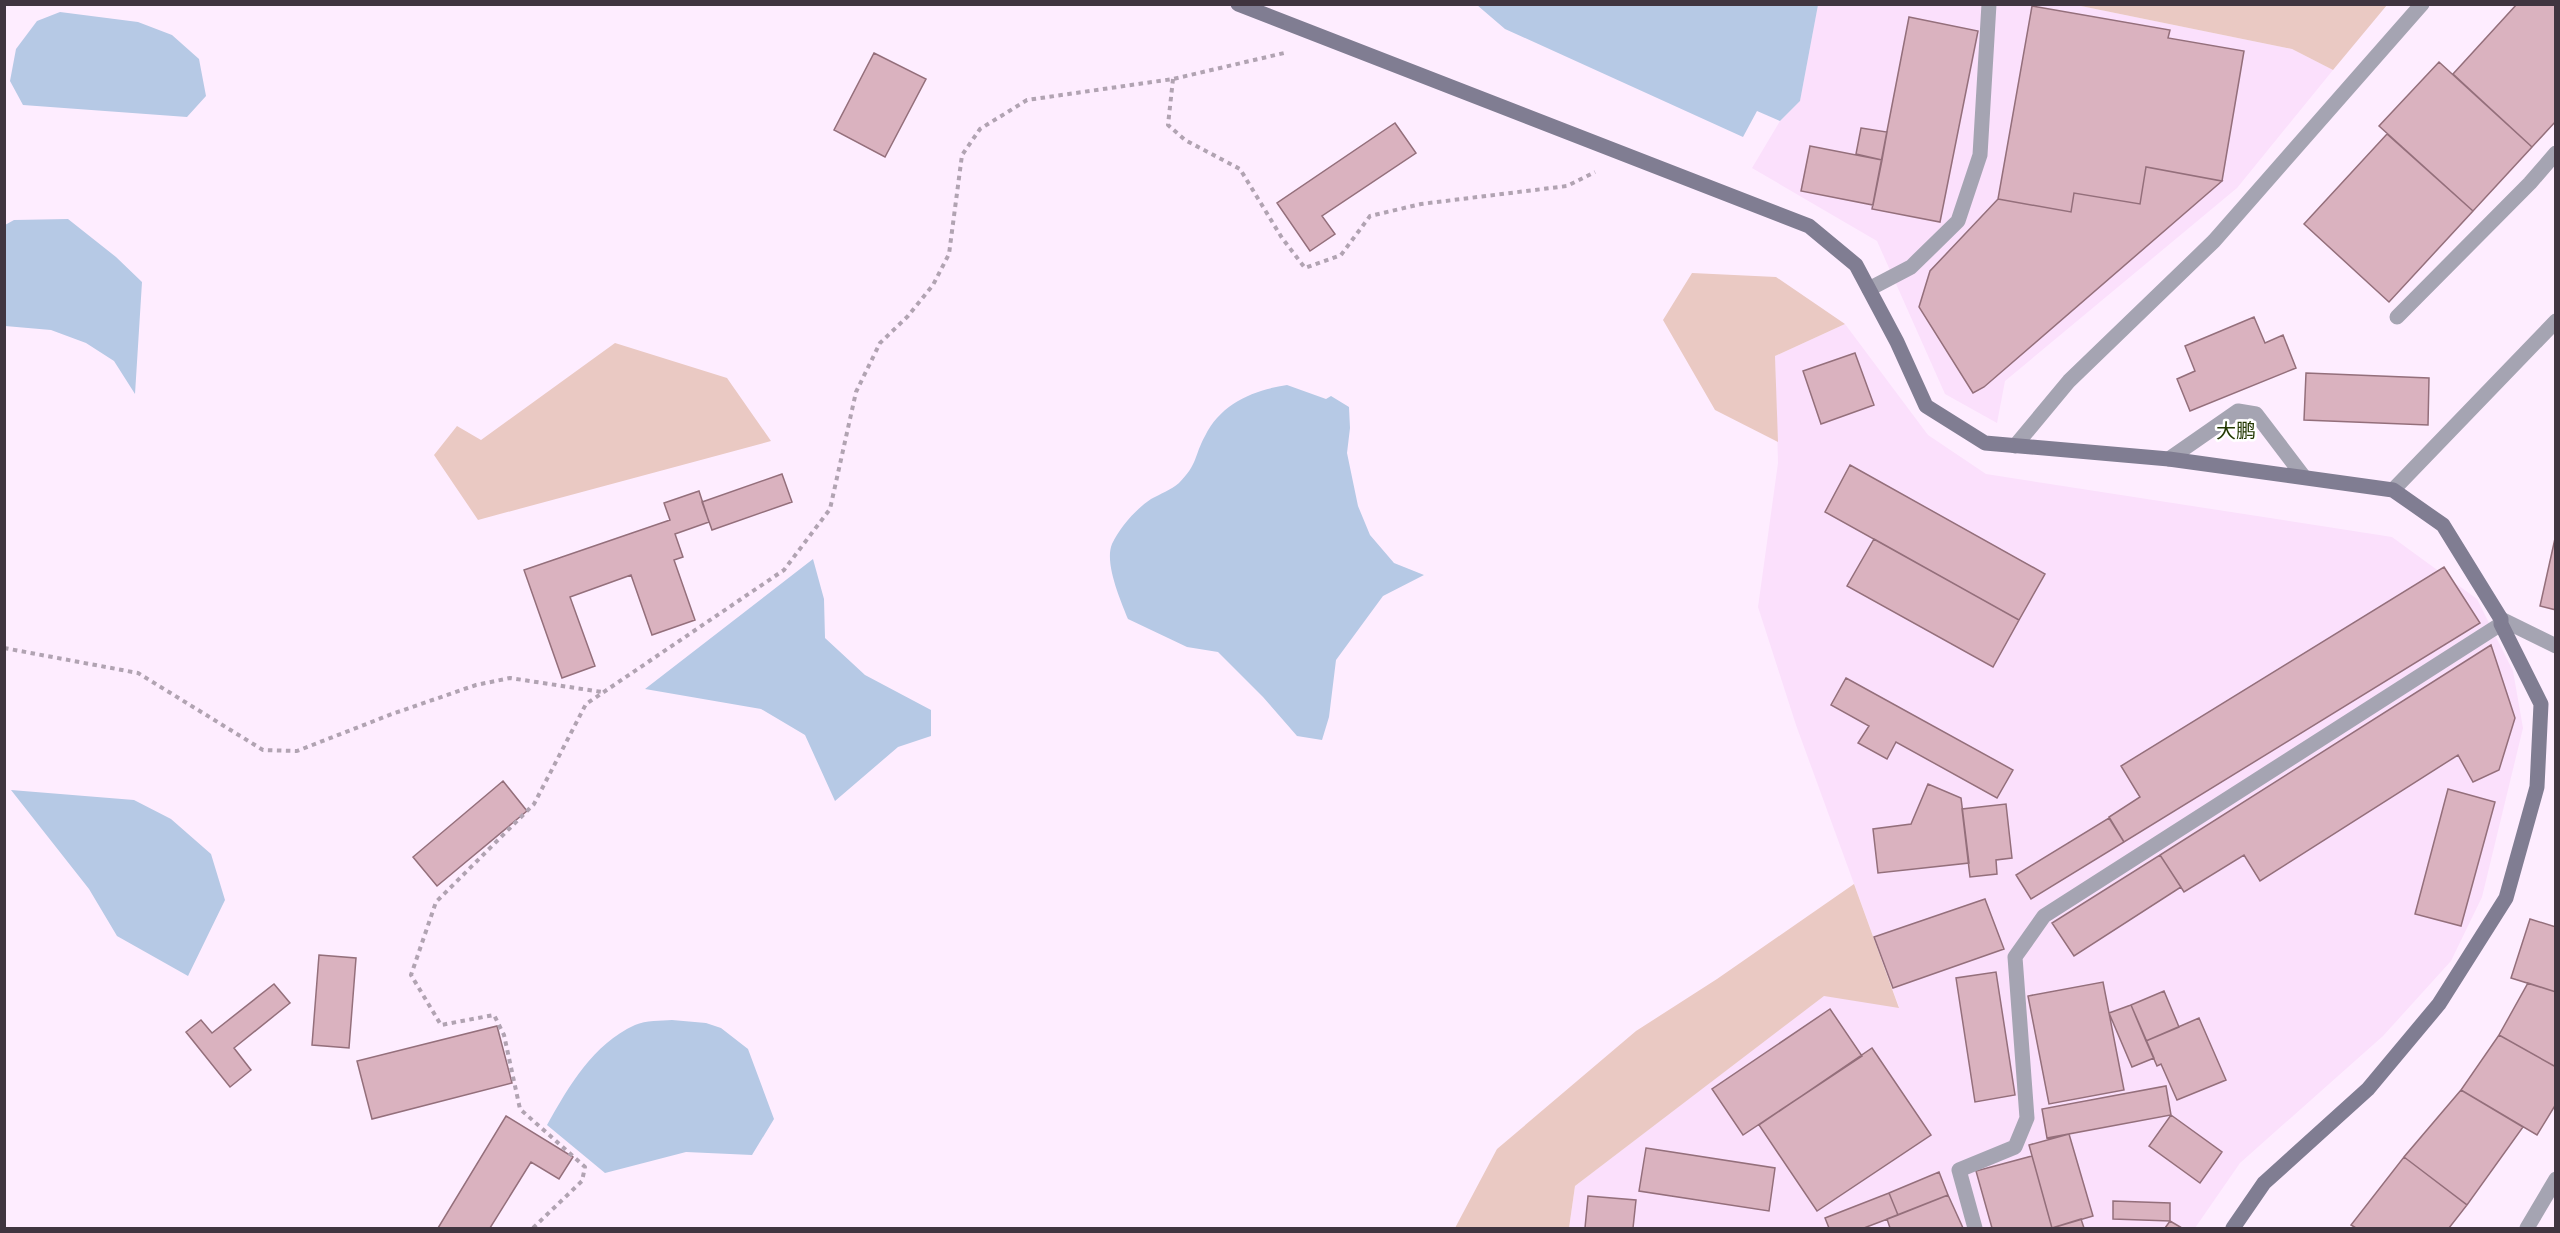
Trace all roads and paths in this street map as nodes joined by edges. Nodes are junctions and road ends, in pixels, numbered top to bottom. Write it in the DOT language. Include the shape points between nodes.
graph roads {
  1 [pos="1238,4"];
  2 [pos="1989,4"];
  3 [pos="2422,4"];
  4 [pos="1288,52"];
  5 [pos="1173,79"];
  6 [pos="2556,153"];
  7 [pos="1628,155"];
  8 [pos="1869,289"];
  9 [pos="2397,317"];
  10 [pos="2556,321"];
  11 [pos="2015,446"];
  12 [pos="2169,459"];
  13 [pos="2304,477"];
  14 [pos="2393,490"];
  15 [pos="2501,622"];
  16 [pos="2556,646"];
  17 [pos="4,648"];
  18 [pos="603,692"];
  19 [pos="2556,1179"];
  20 [pos="533,1228"];
  21 [pos="1975,1228"];
  22 [pos="2233,1228"];
  23 [pos="2527,1228"];
  1 -- 7 [label="main road"];
  2 -- 8 [label="street" via="1980,155 1958,221 1911,267"];
  3 -- 11 [label="street" via="2214,241 2069,381"];
  4 -- 5 [label="path"];
  5 -- 7 [label="path" via="1168,125 1185,140 1240,169 1305,268 1341,255 1370,216 1421,204 1567,186"];
  5 -- 18 [label="path" via="1027,100 980,129 962,155 949,254 933,285 880,343 856,392 830,510 784,570"];
  6 -- 9 [label="street"];
  7 -- 8 [label="main road" via="1809,226 1856,266"];
  8 -- 11 [label="main road" via="1926,406 1985,443"];
  10 -- 14 [label="street"];
  11 -- 12 [label="main road"];
  12 -- 13 [label="main road"];
  12 -- 13 [label="street" via="2238,411 2256,414"];
  13 -- 14 [label="main road"];
  14 -- 15 [label="main road" via="2443,525"];
  15 -- 16 [label="street"];
  15 -- 21 [label="street" via="2044,915 2015,957 2027,1118 2015,1147 1959,1170"];
  15 -- 22 [label="main road" via="2541,704 2537,787 2506,898 2439,1004 2368,1089 2264,1183"];
  17 -- 18 [label="path" via="138,673 263,750 297,751 465,688 510,678"];
  18 -- 20 [label="path" via="586,704 534,804 436,902 411,975 441,1025 494,1015 504,1035 520,1109 585,1167 582,1180"];
  19 -- 23 [label="street"];
}
